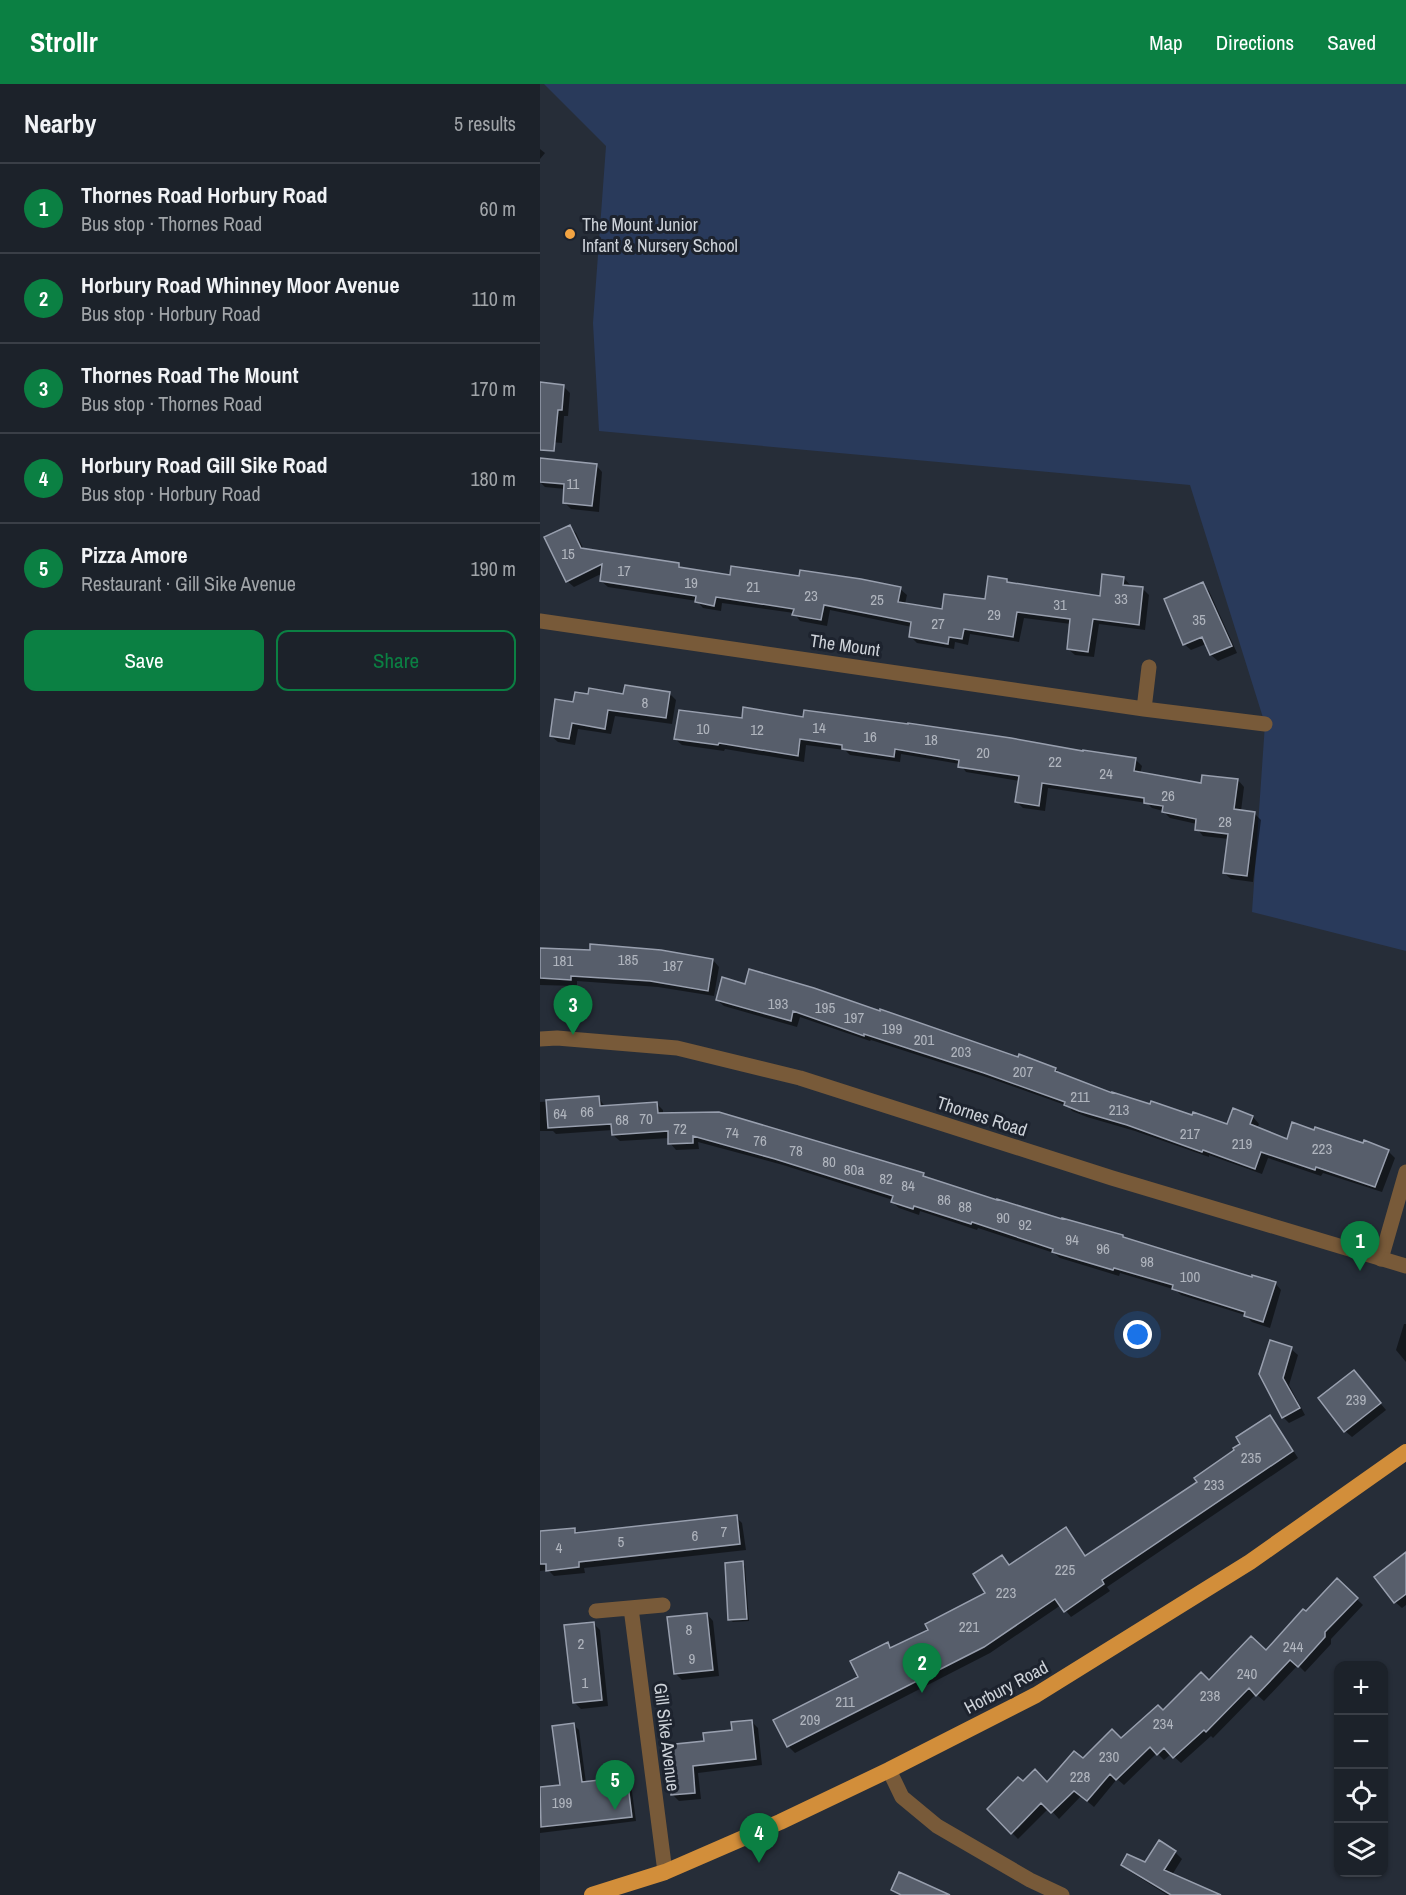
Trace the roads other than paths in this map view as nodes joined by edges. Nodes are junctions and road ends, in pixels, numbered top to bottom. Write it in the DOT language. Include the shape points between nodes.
graph roads {
  1 [pos="540,621"];
  2 [pos="1149,667"];
  3 [pos="1144,709"];
  4 [pos="1265,724"];
  5 [pos="540,1039"];
  6 [pos="1406,1172"];
  7 [pos="1381,1259"];
  8 [pos="1406,1266"];
  9 [pos="1406,1452"];
  10 [pos="663,1605"];
  11 [pos="631,1608"];
  12 [pos="596,1611"];
  13 [pos="889,1770"];
  14 [pos="665,1872"];
  15 [pos="592,1895"];
  16 [pos="1062,1895"];
  1 -- 3 [label="street, The Mount"];
  2 -- 3 [label="street"];
  3 -- 4 [label="street, The Mount"];
  5 -- 7 [label="street, Thornes Road" via="677,1048 800,1078"];
  6 -- 7 [label="street"];
  7 -- 8 [label="street, Thornes Road"];
  9 -- 13 [label="highway, Horbury Road" via="1250,1562 1036,1695"];
  10 -- 11 [label="street"];
  11 -- 12 [label="street"];
  11 -- 14 [label="street, Gill Sike Avenue"];
  13 -- 14 [label="highway, Horbury Road"];
  13 -- 16 [label="street" via="902,1797 937,1826"];
  14 -- 15 [label="highway, Horbury Road"];
}
